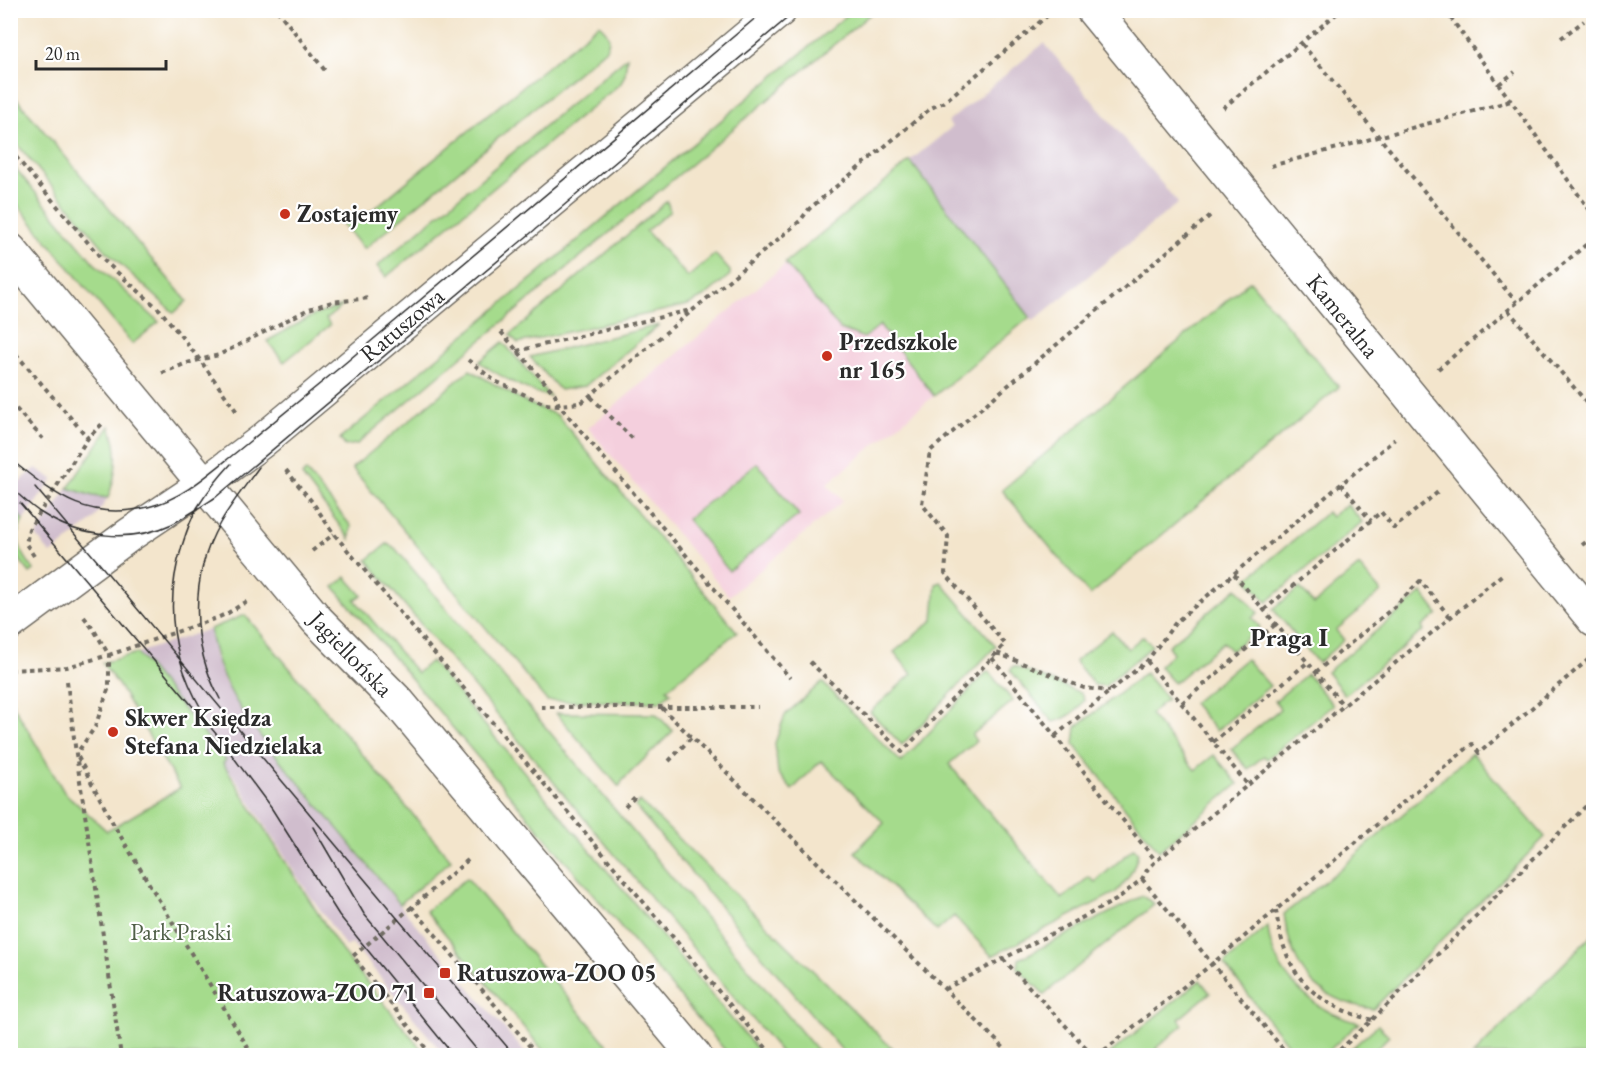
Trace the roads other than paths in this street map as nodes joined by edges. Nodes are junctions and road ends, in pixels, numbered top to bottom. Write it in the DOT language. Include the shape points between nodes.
graph roads {
  1 [pos="780,10"];
  2 [pos="1093,10"];
  3 [pos="10,250"];
  4 [pos="205,484"];
  5 [pos="1593,620"];
  6 [pos="10,623"];
  7 [pos="694,1056"];
  1 -- 4 [label="street, Ratuszowa" via="307,405"];
  2 -- 5 [label="street, Kameralna"];
  3 -- 4 [label="street, Jagiellońska"];
  4 -- 6 [label="street, Ratuszowa"];
  4 -- 7 [label="street, Jagiellońska" via="317,620 399,703"];
}
